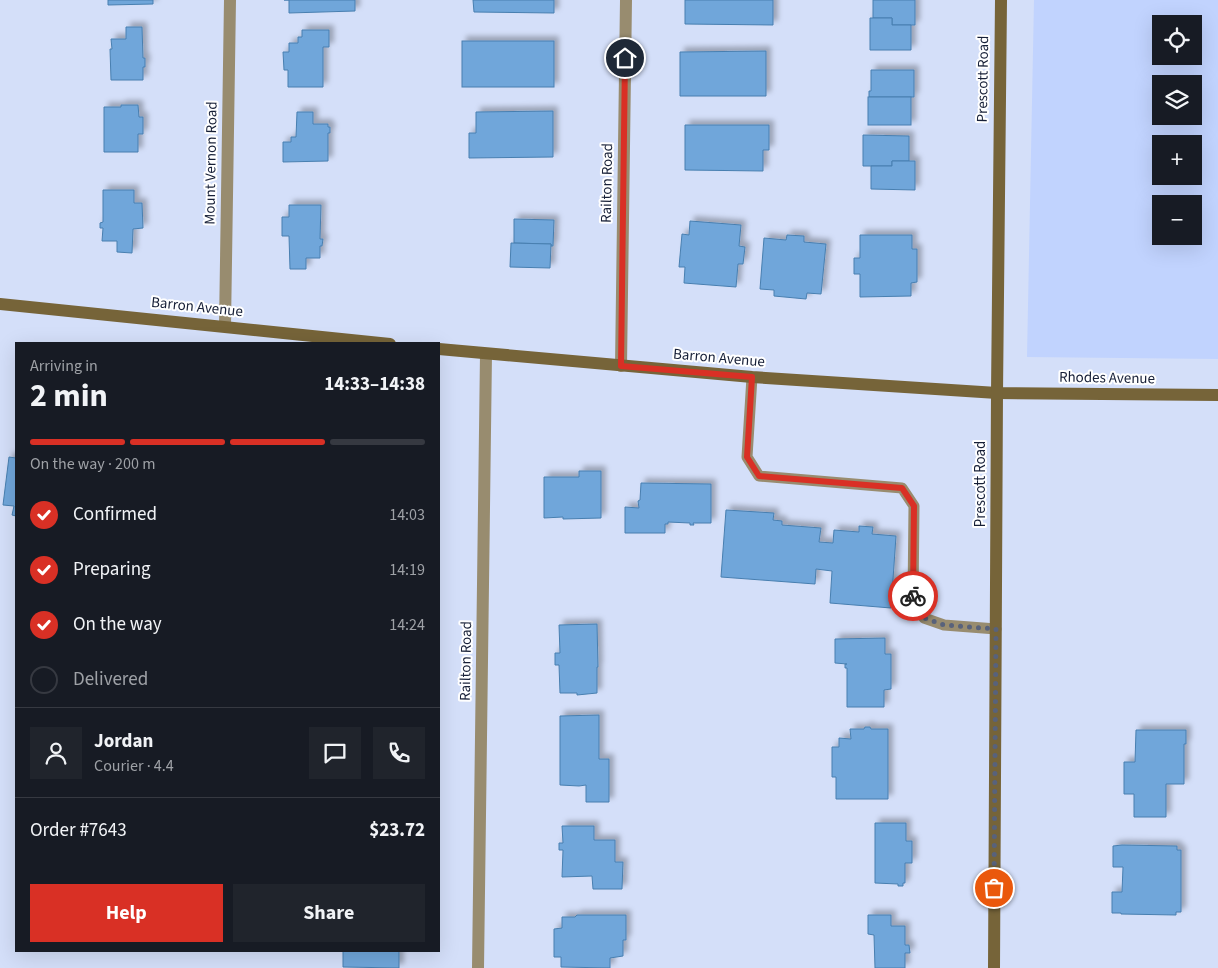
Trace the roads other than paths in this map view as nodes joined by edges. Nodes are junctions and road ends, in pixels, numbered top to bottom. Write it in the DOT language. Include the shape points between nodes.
graph roads {
  1 [pos="230,0"];
  2 [pos="626,0"];
  3 [pos="1001,0"];
  4 [pos="0,304"];
  5 [pos="225,326"];
  6 [pos="372,342"];
  7 [pos="440,349"];
  8 [pos="486,354"];
  9 [pos="621,366"];
  10 [pos="752,377"];
  11 [pos="996,393"];
  12 [pos="1218,395"];
  13 [pos="996,629"];
  14 [pos="478,968"];
  15 [pos="994,968"];
  1 -- 5 [label="street, Mount Vernon Road"];
  2 -- 9 [label="street, Railton Road"];
  3 -- 11 [label="main road, Prescott Road"];
  4 -- 5 [label="main road, Barron Avenue"];
  5 -- 6 [label="main road, Barron Avenue"];
  7 -- 8 [label="main road, Barron Avenue"];
  8 -- 9 [label="main road, Barron Avenue"];
  8 -- 14 [label="street, Railton Road"];
  9 -- 10 [label="main road, Barron Avenue"];
  10 -- 11 [label="main road, Barron Avenue"];
  10 -- 13 [label="lane" via="747,457 759,476 902,488 914,506 913,601 924,618 944,625"];
  11 -- 12 [label="main road, Rhodes Avenue"];
  11 -- 13 [label="main road, Prescott Road"];
  13 -- 15 [label="main road, Prescott Road"];
}
